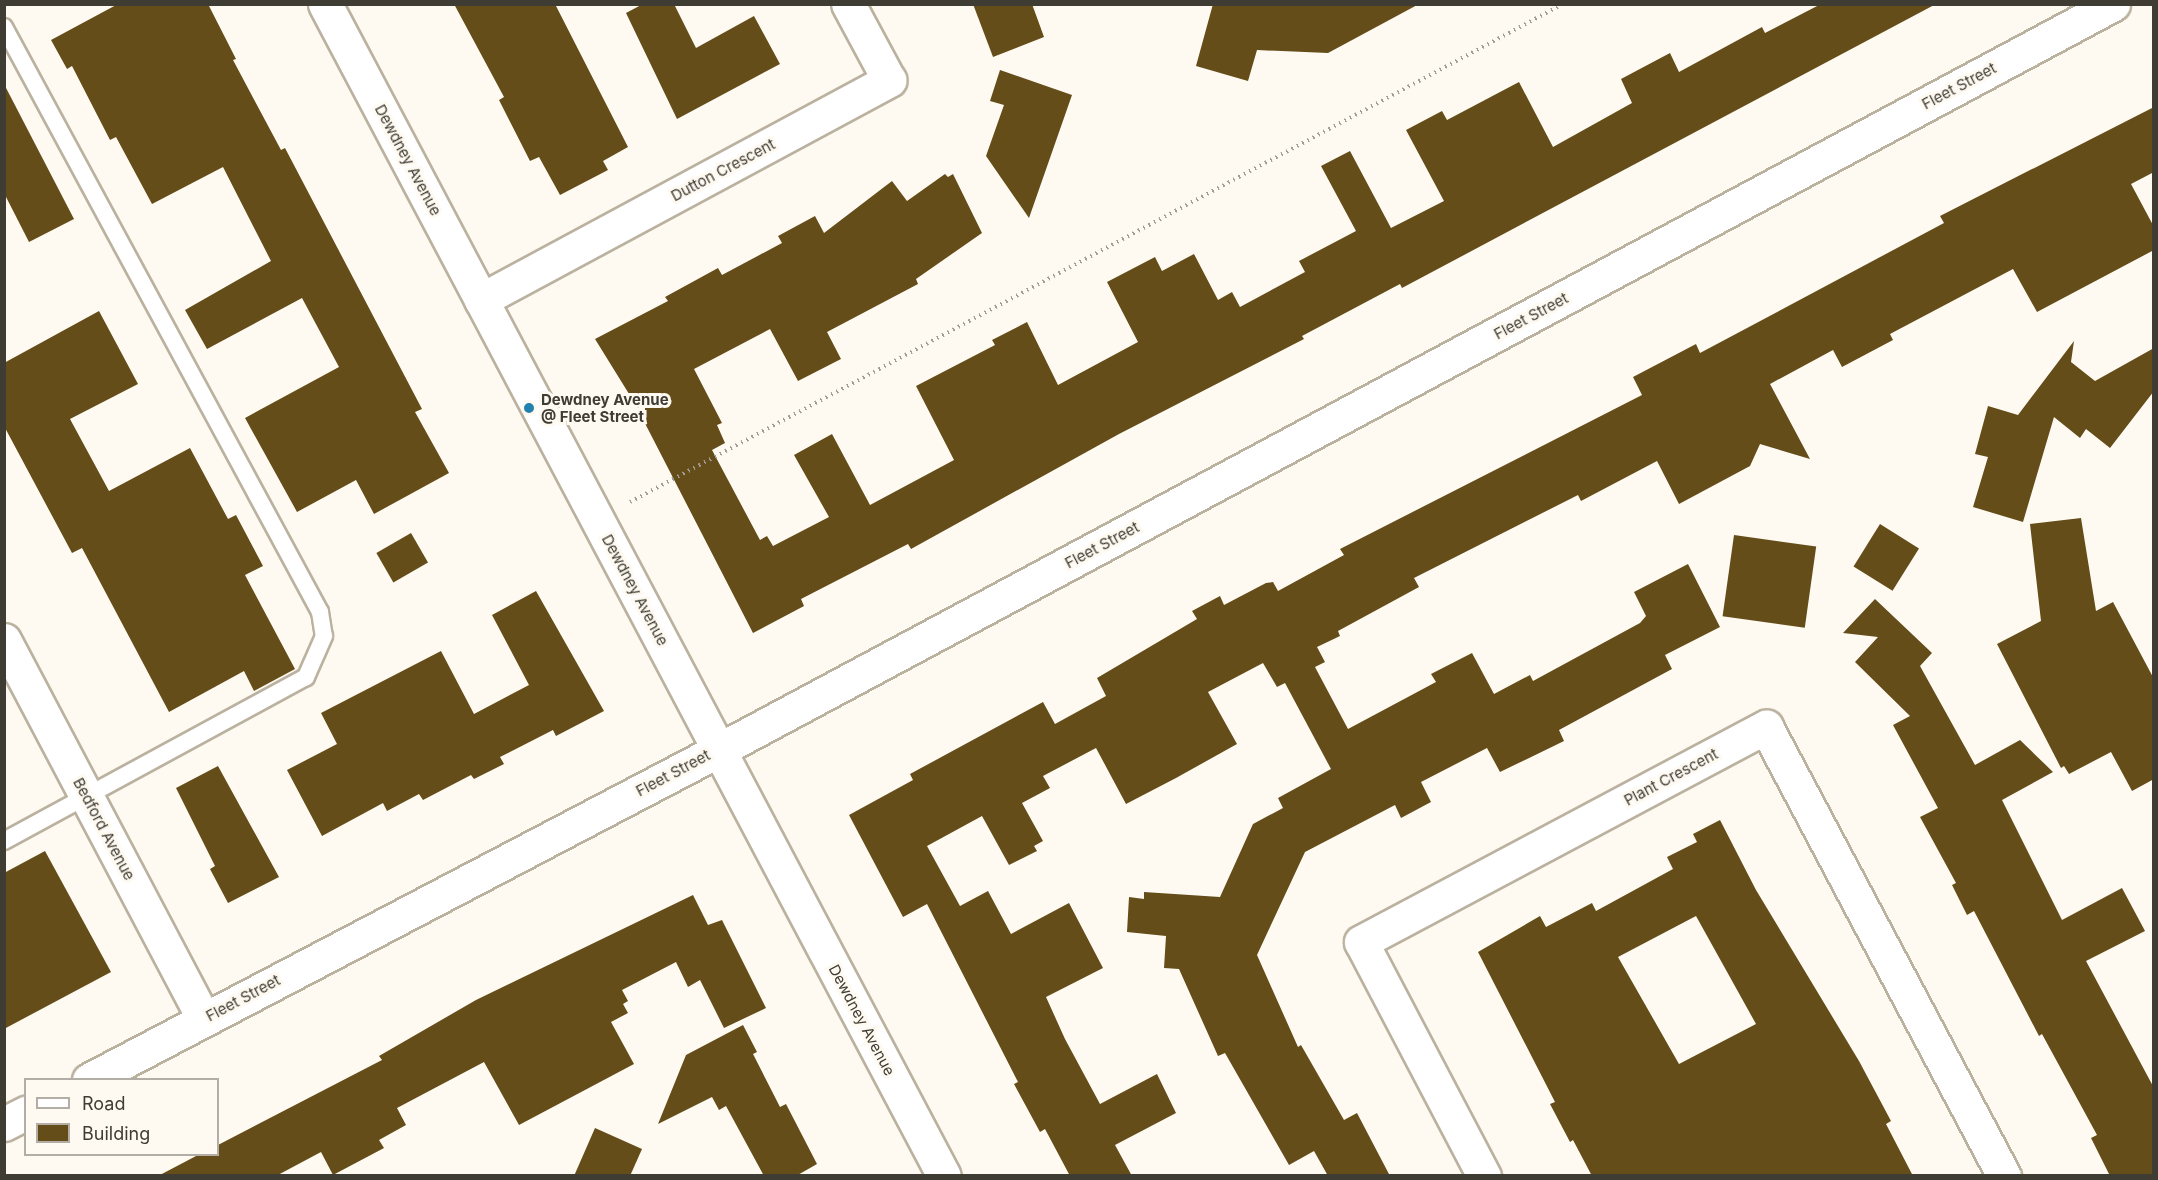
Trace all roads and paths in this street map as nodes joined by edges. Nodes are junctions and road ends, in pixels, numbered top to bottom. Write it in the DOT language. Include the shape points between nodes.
graph roads {
  1 [pos="325,4"];
  2 [pos="848,4"];
  3 [pos="1563,4"];
  4 [pos="2113,4"];
  5 [pos="4,27"];
  6 [pos="482,300"];
  7 [pos="597,520"];
  8 [pos="4,640"];
  9 [pos="719,750"];
  10 [pos="87,797"];
  11 [pos="4,841"];
  12 [pos="204,1019"];
  13 [pos="93,1078"];
  14 [pos="24,1114"];
  15 [pos="4,1124"];
  16 [pos="944,1176"];
  17 [pos="1484,1176"];
  18 [pos="2004,1176"];
  1 -- 6 [label="street, Dewdney Avenue"];
  2 -- 6 [label="street, Dutton Crescent" via="889,80"];
  3 -- 7 [label="path"];
  4 -- 9 [label="street, Fleet Street"];
  5 -- 10 [label="lane" via="320,612 324,636 318,658 306,676"];
  6 -- 7 [label="street, Dewdney Avenue"];
  7 -- 9 [label="street, Dewdney Avenue"];
  8 -- 10 [label="street, Bedford Avenue"];
  9 -- 12 [label="street, Fleet Street"];
  9 -- 16 [label="street, Dewdney Avenue"];
  10 -- 11 [label="lane"];
  10 -- 12 [label="street, Bedford Avenue"];
  12 -- 13 [label="street, Fleet Street"];
  14 -- 15 [label="street"];
  17 -- 18 [label="street, Plant Crescent" via="1361,942 1766,727"];
}
